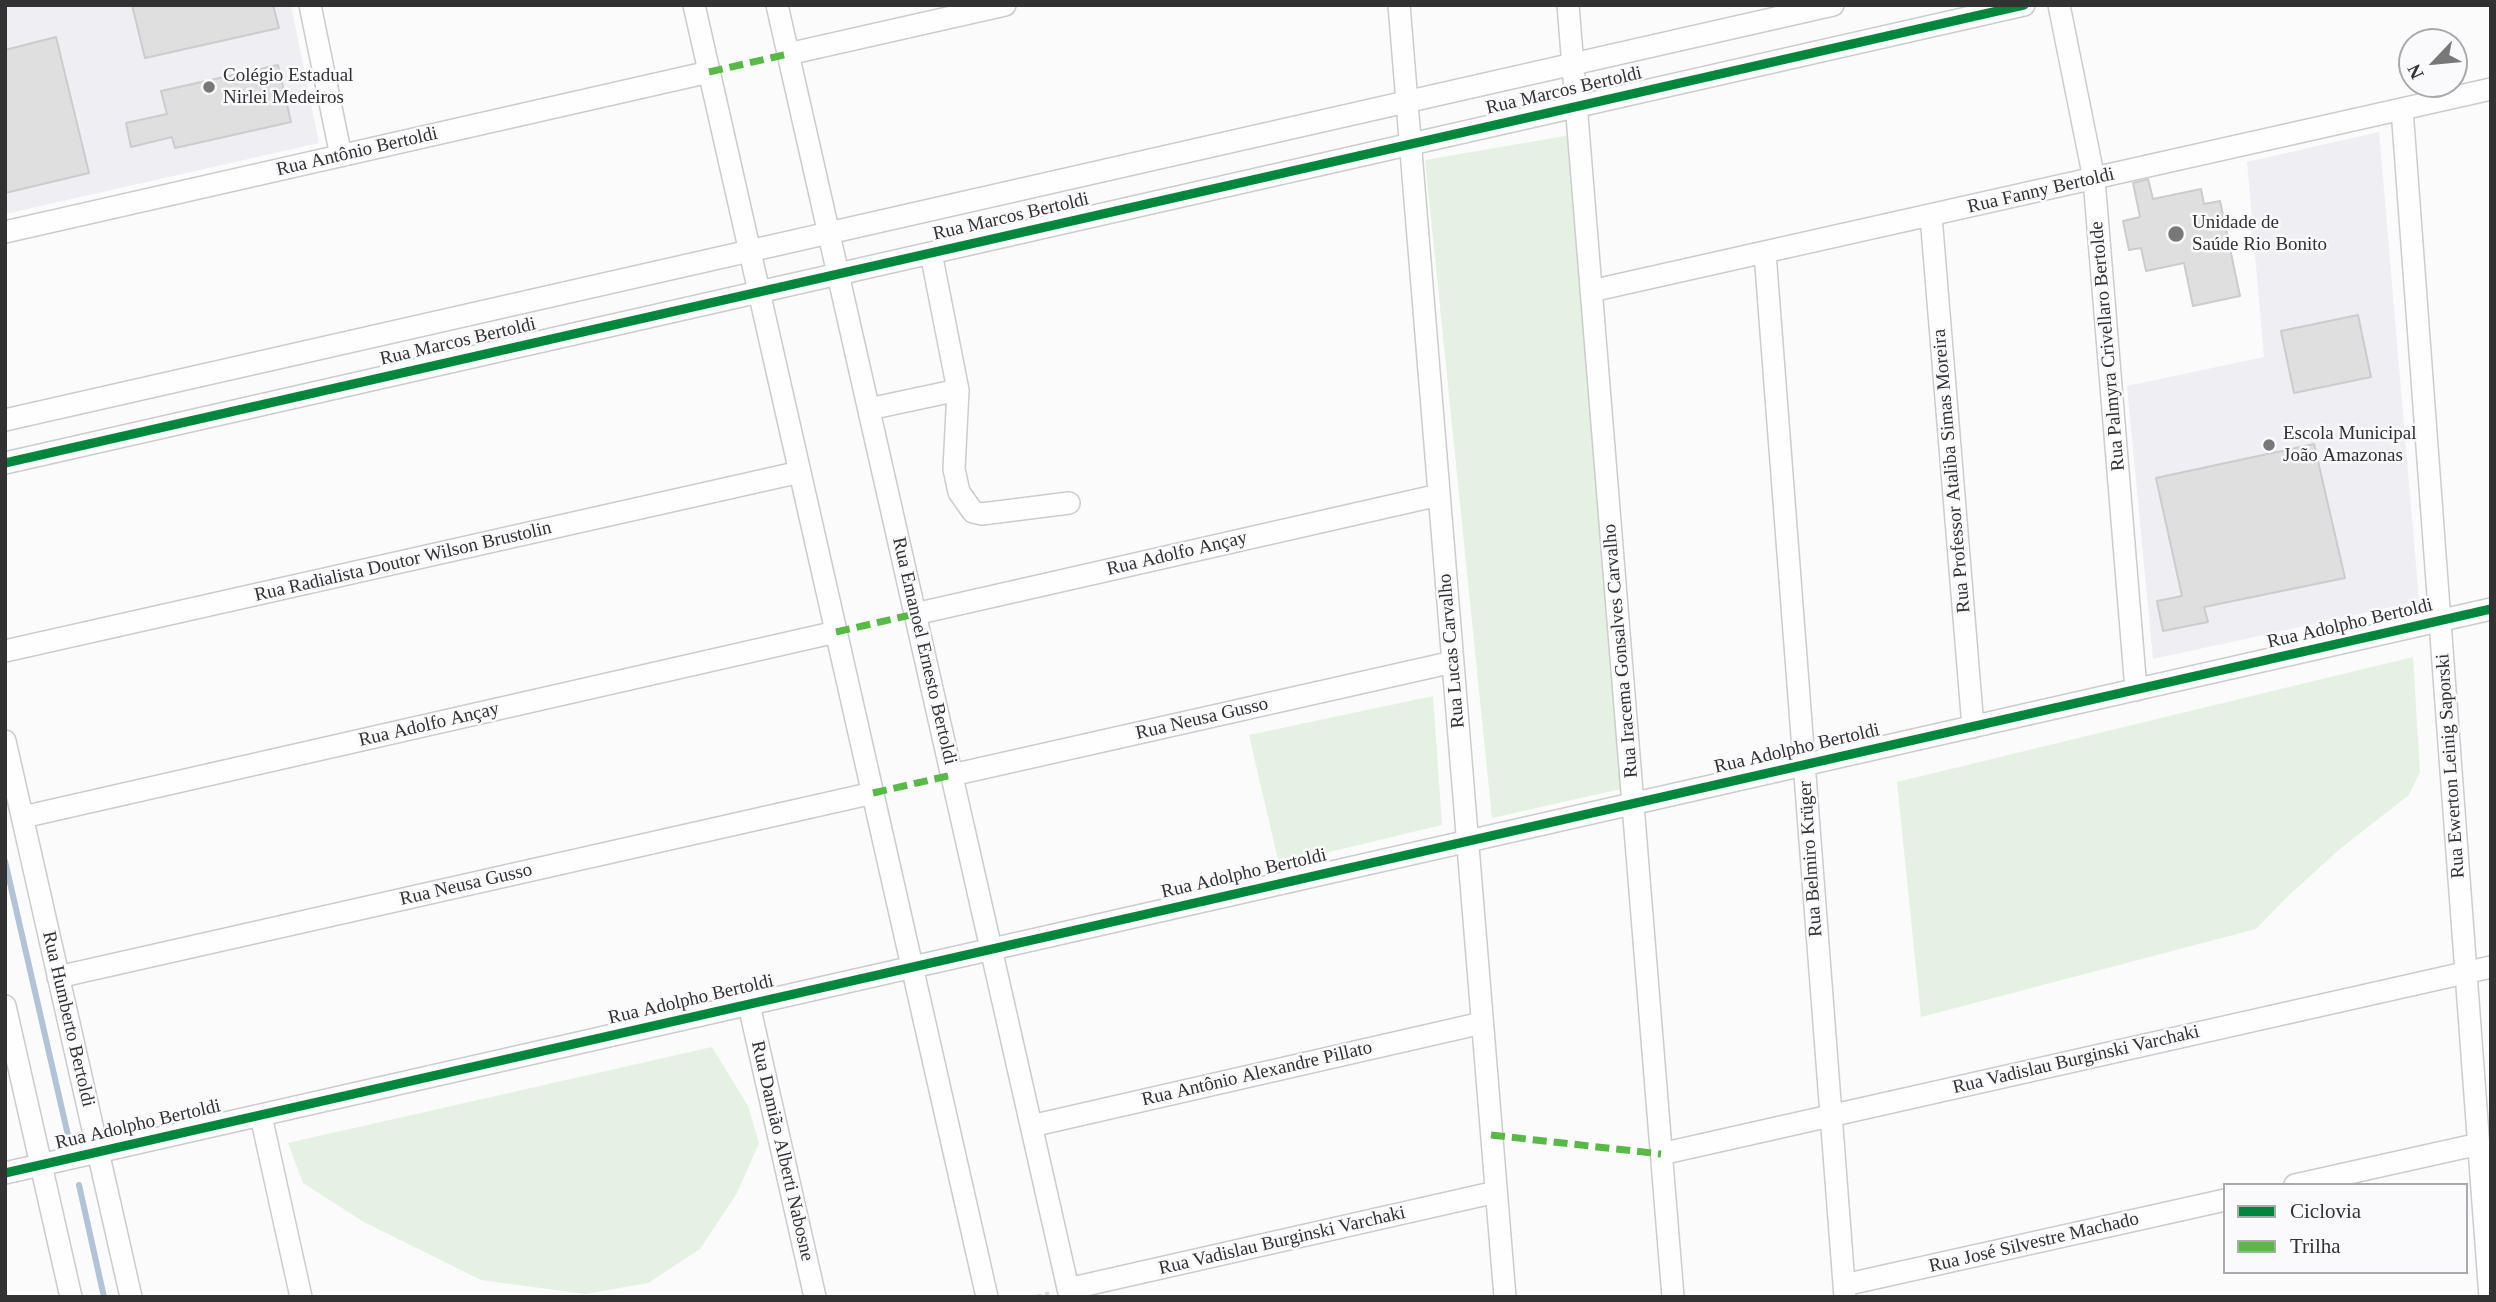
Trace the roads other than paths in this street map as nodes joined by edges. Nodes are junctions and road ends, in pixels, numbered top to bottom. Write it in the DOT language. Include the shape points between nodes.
graph roads {
  1 [pos="310,5"];
  2 [pos="694,5"];
  3 [pos="777,5"];
  4 [pos="1005,5"];
  5 [pos="1399,5"];
  6 [pos="1568,5"];
  7 [pos="1833,5"];
  8 [pos="2024,5"];
  9 [pos="2059,5"];
  10 [pos="788,54"];
  11 [pos="1573,64"];
  12 [pos="709,72"];
  13 [pos="2491,89"];
  14 [pos="1407,102"];
  15 [pos="1576,106"];
  16 [pos="2402,109"];
  17 [pos="1411,144"];
  18 [pos="341,156"];
  19 [pos="2094,179"];
  20 [pos="1931,216"];
  21 [pos="5,232"];
  22 [pos="829,233"];
  23 [pos="750,251"];
  24 [pos="931,253"];
  25 [pos="1765,253"];
  26 [pos="838,274"];
  27 [pos="1591,291"];
  28 [pos="759,292"];
  29 [pos="958,390"];
  30 [pos="869,409"];
  31 [pos="5,420"];
  32 [pos="5,463"];
  33 [pos="800,472"];
  34 [pos="1439,495"];
  35 [pos="1069,503"];
  36 [pos="2491,610"];
  37 [pos="915,614"];
  38 [pos="2440,621"];
  39 [pos="836,632"];
  40 [pos="5,652"];
  41 [pos="1453,662"];
  42 [pos="2136,690"];
  43 [pos="1973,727"];
  44 [pos="5,741"];
  45 [pos="1804,766"];
  46 [pos="952,775"];
  47 [pos="873,793"];
  48 [pos="1633,804"];
  49 [pos="23,817"];
  50 [pos="1468,842"];
  51 [pos="991,950"];
  52 [pos="2491,967"];
  53 [pos="912,968"];
  54 [pos="2466,972"];
  55 [pos="58,977"];
  56 [pos="749,1005"];
  57 [pos="5,1006"];
  58 [pos="1482,1023"];
  59 [pos="261,1116"];
  60 [pos="1830,1116"];
  61 [pos="1031,1126"];
  62 [pos="2479,1144"];
  63 [pos="98,1153"];
  64 [pos="1661,1154"];
  65 [pos="41,1165"];
  66 [pos="5,1173"];
  67 [pos="2304,1183"];
  68 [pos="1496,1192"];
  69 [pos="2223,1200"];
  70 [pos="1844,1291"];
  71 [pos="1069,1293"];
  72 [pos="71,1297"];
  73 [pos="131,1297"];
  74 [pos="301,1297"];
  75 [pos="815,1297"];
  76 [pos="987,1297"];
  77 [pos="1505,1297"];
  78 [pos="1673,1297"];
  79 [pos="2490,1297"];
  1 -- 18 [label="street"];
  2 -- 12 [label="street"];
  3 -- 10 [label="street, Rua Emanoel Ernesto Bertoldi"];
  4 -- 10 [label="street"];
  5 -- 14 [label="street, Rua Lucas Carvalho"];
  6 -- 11 [label="street, Rua Iracema Gonsalves Carvalho"];
  7 -- 11 [label="street, Rua Marcos Bertoldi"];
  8 -- 15 [label="street, Rua Marcos Bertoldi"];
  9 -- 19 [label="street, Rua Palmyra Crivellaro Bertolde"];
  10 -- 22 [label="street, Rua Emanoel Ernesto Bertoldi"];
  11 -- 14 [label="street, Rua Marcos Bertoldi"];
  11 -- 15 [label="street, Rua Iracema Gonsalves Carvalho"];
  12 -- 18 [label="street, Rua Antônio Bertoldi"];
  12 -- 23 [label="street"];
  13 -- 16 [label="street, Rua Fanny Bertoldi"];
  14 -- 17 [label="street, Rua Lucas Carvalho"];
  14 -- 22 [label="street, Rua Marcos Bertoldi"];
  15 -- 17 [label="street, Rua Marcos Bertoldi"];
  15 -- 27 [label="street, Rua Iracema Gonsalves Carvalho"];
  16 -- 19 [label="street, Rua Fanny Bertoldi"];
  16 -- 38 [label="street, Rua Ewerton Leinig Saporski"];
  17 -- 24 [label="street, Rua Marcos Bertoldi"];
  17 -- 34 [label="street, Rua Lucas Carvalho"];
  18 -- 21 [label="street, Rua Antônio Bertoldi"];
  19 -- 20 [label="street, Rua Fanny Bertoldi"];
  19 -- 42 [label="street, Rua Palmyra Crivellaro Bertolde"];
  20 -- 25 [label="street, Rua Fanny Bertoldi"];
  20 -- 43 [label="street, Rua Professor Ataliba Simas Moreira"];
  22 -- 23 [label="street, Rua Marcos Bertoldi"];
  22 -- 26 [label="street, Rua Emanoel Ernesto Bertoldi"];
  23 -- 28 [label="street"];
  23 -- 31 [label="street, Rua Marcos Bertoldi"];
  24 -- 26 [label="street, Rua Marcos Bertoldi"];
  24 -- 29 [label="street"];
  25 -- 27 [label="street, Rua Fanny Bertoldi"];
  25 -- 45 [label="street, Rua Belmiro Krüger"];
  26 -- 28 [label="street, Rua Marcos Bertoldi"];
  26 -- 30 [label="street, Rua Emanoel Ernesto Bertoldi"];
  27 -- 48 [label="street, Rua Iracema Gonsalves Carvalho"];
  28 -- 32 [label="street, Rua Marcos Bertoldi"];
  28 -- 33 [label="street"];
  29 -- 30 [label="street"];
  29 -- 35 [label="street" via="954,469 959,492 973,512"];
  30 -- 37 [label="street, Rua Emanoel Ernesto Bertoldi"];
  33 -- 39 [label="street"];
  33 -- 40 [label="street, Rua Radialista Doutor Wilson Brustolin"];
  34 -- 37 [label="street, Rua Adolfo Ançay"];
  34 -- 41 [label="street, Rua Lucas Carvalho"];
  36 -- 38 [label="street, Rua Adolpho Bertoldi"];
  37 -- 46 [label="street, Rua Emanoel Ernesto Bertoldi"];
  38 -- 42 [label="street, Rua Adolpho Bertoldi"];
  38 -- 54 [label="street, Rua Ewerton Leinig Saporski"];
  39 -- 47 [label="street"];
  39 -- 49 [label="street, Rua Adolfo Ançay"];
  41 -- 46 [label="street, Rua Neusa Gusso"];
  41 -- 50 [label="street, Rua Lucas Carvalho"];
  42 -- 43 [label="street, Rua Adolpho Bertoldi"];
  43 -- 45 [label="street, Rua Adolpho Bertoldi"];
  44 -- 49 [label="street, Rua Humberto Bertoldi"];
  45 -- 48 [label="street, Rua Adolpho Bertoldi"];
  45 -- 60 [label="street, Rua Belmiro Krüger"];
  46 -- 51 [label="street, Rua Emanoel Ernesto Bertoldi"];
  47 -- 53 [label="street"];
  47 -- 55 [label="street, Rua Neusa Gusso"];
  48 -- 50 [label="street, Rua Adolpho Bertoldi"];
  48 -- 64 [label="street, Rua Iracema Gonsalves Carvalho"];
  49 -- 55 [label="street, Rua Humberto Bertoldi"];
  50 -- 51 [label="street, Rua Adolpho Bertoldi"];
  50 -- 58 [label="street, Rua Lucas Carvalho"];
  51 -- 53 [label="street, Rua Adolpho Bertoldi"];
  51 -- 61 [label="street, Rua Emanoel Ernesto Bertoldi"];
  52 -- 54 [label="street, Rua Vadislau Burginski Varchaki"];
  53 -- 56 [label="street, Rua Adolpho Bertoldi"];
  53 -- 76 [label="street"];
  54 -- 60 [label="street, Rua Vadislau Burginski Varchaki"];
  54 -- 62 [label="street, Rua Ewerton Leinig Saporski"];
  55 -- 63 [label="street, Rua Humberto Bertoldi"];
  56 -- 59 [label="street, Rua Adolpho Bertoldi"];
  56 -- 75 [label="street, Rua Damião Alberti Nabosne"];
  57 -- 65 [label="street"];
  58 -- 61 [label="street, Rua Antônio Alexandre Pillato"];
  58 -- 68 [label="street, Rua Lucas Carvalho"];
  59 -- 63 [label="street, Rua Adolpho Bertoldi"];
  59 -- 74 [label="street"];
  60 -- 64 [label="street, Rua Vadislau Burginski Varchaki"];
  60 -- 70 [label="street, Rua Belmiro Krüger"];
  61 -- 71 [label="street, Rua Emanoel Ernesto Bertoldi"];
  62 -- 67 [label="street"];
  62 -- 79 [label="street, Rua Ewerton Leinig Saporski"];
  63 -- 65 [label="street, Rua Adolpho Bertoldi"];
  63 -- 73 [label="street, Rua Humberto Bertoldi"];
  64 -- 78 [label="street, Rua Iracema Gonsalves Carvalho"];
  65 -- 66 [label="street, Rua Adolpho Bertoldi"];
  65 -- 72 [label="street"];
  68 -- 71 [label="street, Rua Vadislau Burginski Varchaki"];
  68 -- 77 [label="street, Rua Lucas Carvalho"];
  69 -- 70 [label="street, Rua José Silvestre Machado"];
}
